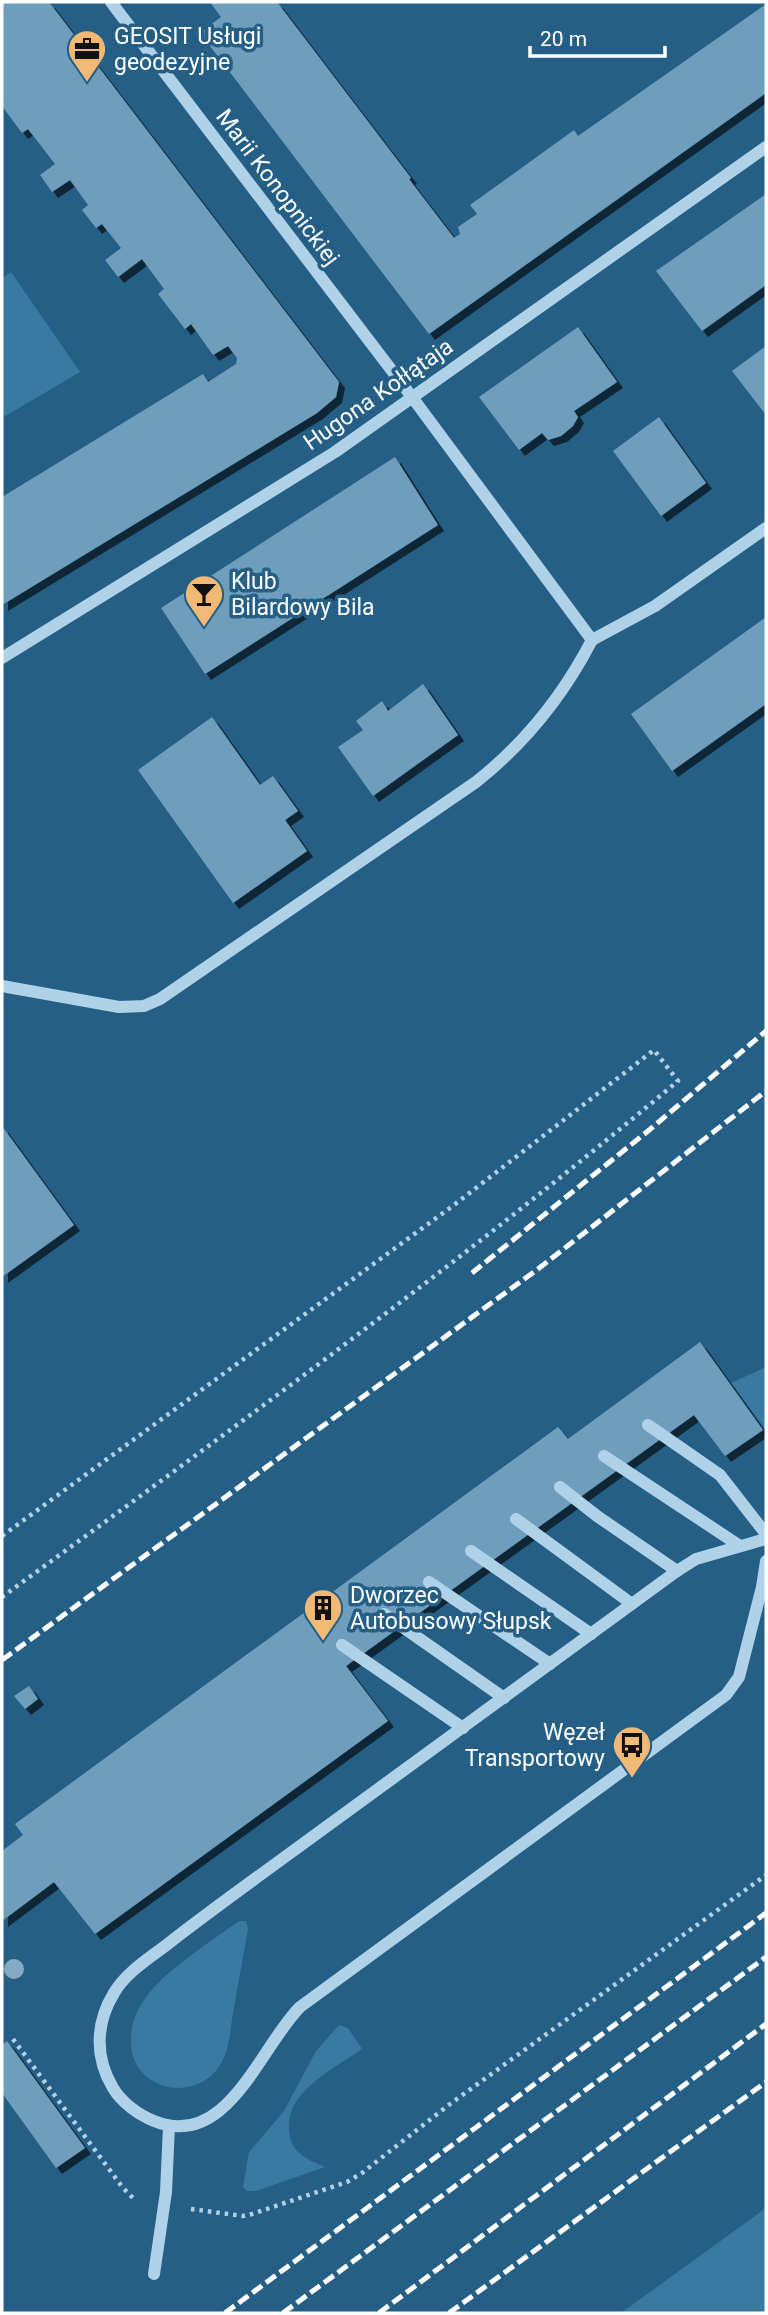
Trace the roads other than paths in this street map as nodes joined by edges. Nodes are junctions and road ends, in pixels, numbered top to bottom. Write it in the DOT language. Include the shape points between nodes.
graph roads {
  1 [pos="111,2"];
  2 [pos="766,147"];
  3 [pos="412,397"];
  4 [pos="766,528"];
  5 [pos="592,640"];
  6 [pos="2,658"];
  7 [pos="2,986"];
  8 [pos="648,1424"];
  9 [pos="604,1456"];
  10 [pos="560,1488"];
  11 [pos="516,1519"];
  12 [pos="766,1537"];
  13 [pos="740,1546"];
  14 [pos="471,1551"];
  15 [pos="766,1561"];
  16 [pos="677,1571"];
  17 [pos="429,1582"];
  18 [pos="632,1604"];
  19 [pos="384,1614"];
  20 [pos="591,1634"];
  21 [pos="342,1645"];
  22 [pos="550,1664"];
  23 [pos="504,1698"];
  24 [pos="463,1728"];
  25 [pos="169,2126"];
  26 [pos="154,2274"];
  1 -- 3 [label="street, Marii Konopnickiej"];
  2 -- 3 [label="street, Hugona Kołłątaja"];
  3 -- 5 [label="street, Marii Konopnickiej"];
  3 -- 6 [label="street, Hugona Kołłątaja" via="335,452"];
  4 -- 5 [label="street" via="655,606"];
  5 -- 7 [label="street" via="535,725 502,762 160,999 144,1006 119,1007"];
  8 -- 12 [label="street" via="720,1475"];
  9 -- 13 [label="street"];
  10 -- 16 [label="street"];
  11 -- 18 [label="street"];
  12 -- 13 [label="street"];
  13 -- 16 [label="street" via="696,1559"];
  14 -- 20 [label="street"];
  15 -- 25 [label="street" via="739,1676 726,1695 300,2007 242,2089 222,2109 204,2122"];
  16 -- 18 [label="street"];
  17 -- 22 [label="street"];
  18 -- 20 [label="street"];
  19 -- 23 [label="street"];
  20 -- 22 [label="street"];
  21 -- 24 [label="street"];
  22 -- 23 [label="street"];
  23 -- 24 [label="street"];
  24 -- 25 [label="street" via="223,1902 131,1973 115,1991 100,2028 103,2071 131,2107"];
  25 -- 26 [label="street" via="166,2192"];
}
